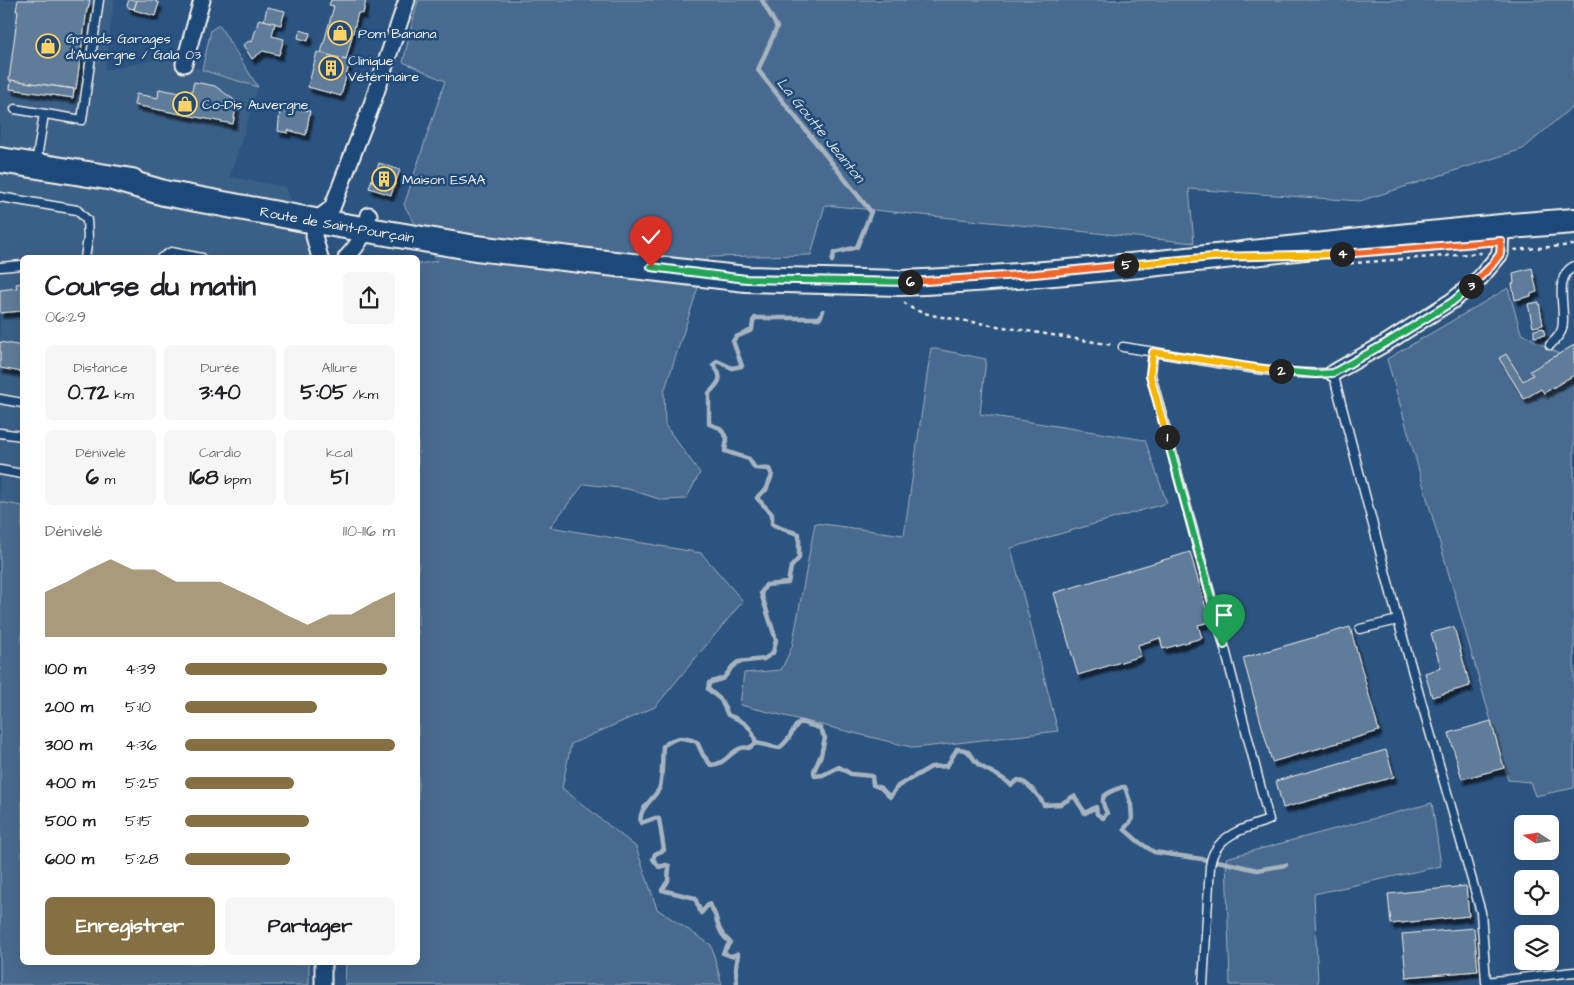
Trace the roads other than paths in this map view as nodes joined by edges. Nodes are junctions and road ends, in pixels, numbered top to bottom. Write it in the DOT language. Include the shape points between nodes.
graph roads {
  1 [pos="99,0"];
  2 [pos="202,0"];
  3 [pos="407,0"];
  4 [pos="184,64"];
  5 [pos="15,109"];
  6 [pos="44,114"];
  7 [pos="0,160"];
  8 [pos="36,166"];
  9 [pos="0,197"];
  10 [pos="323,214"];
  11 [pos="1574,221"];
  12 [pos="368,222"];
  13 [pos="1574,235"];
  14 [pos="1501,240"];
  15 [pos="85,255"];
  16 [pos="166,255"];
  17 [pos="186,255"];
  18 [pos="317,255"];
  19 [pos="349,255"];
  20 [pos="20,265"];
  21 [pos="1574,266"];
  22 [pos="0,267"];
  23 [pos="1550,345"];
  24 [pos="1123,347"];
  25 [pos="1153,352"];
  26 [pos="1333,373"];
  27 [pos="0,399"];
  28 [pos="20,403"];
  29 [pos="0,433"];
  30 [pos="20,436"];
  31 [pos="0,470"];
  32 [pos="20,474"];
  33 [pos="1398,620"];
  34 [pos="1360,629"];
  35 [pos="323,965"];
  36 [pos="1574,972"];
  37 [pos="322,985"];
  38 [pos="1203,985"];
  1 -- 6 [label="lane" via="82,120"];
  2 -- 4 [label="street"];
  3 -- 10 [label="street" via="372,104"];
  5 -- 6 [label="lane"];
  6 -- 8 [label="lane"];
  7 -- 8 [label="main road, Route de Saint-Pourçain"];
  8 -- 10 [label="main road, Route de Saint-Pourçain" via="256,195"];
  9 -- 15 [label="lane" via="78,210 86,220"];
  10 -- 12 [label="main road, Route de Saint-Pourçain"];
  10 -- 18 [label="street" via="314,236"];
  11 -- 14 [label="main road"];
  12 -- 14 [label="main road, Route de Saint-Pourçain" via="476,248 746,279 900,283 1213,257 1321,255"];
  12 -- 19 [label="street" via="358,245"];
  13 -- 14 [label="main road"];
  14 -- 26 [label="street" via="1491,266 1452,302"];
  16 -- 17 [label="lane" via="170,252"];
  20 -- 22 [label="lane"];
  21 -- 23 [label="lane" via="1564,273 1562,329"];
  24 -- 25 [label="lane"];
  25 -- 26 [label="lane" via="1255,368"];
  25 -- 38 [label="lane" via="1150,375 1269,820 1227,837 1215,850 1210,866"];
  26 -- 33 [label="lane"];
  27 -- 28 [label="lane"];
  29 -- 30 [label="lane"];
  31 -- 32 [label="lane"];
  33 -- 34 [label="lane"];
  33 -- 36 [label="lane" via="1480,912 1486,982"];
  35 -- 37 [label="street"];
}
